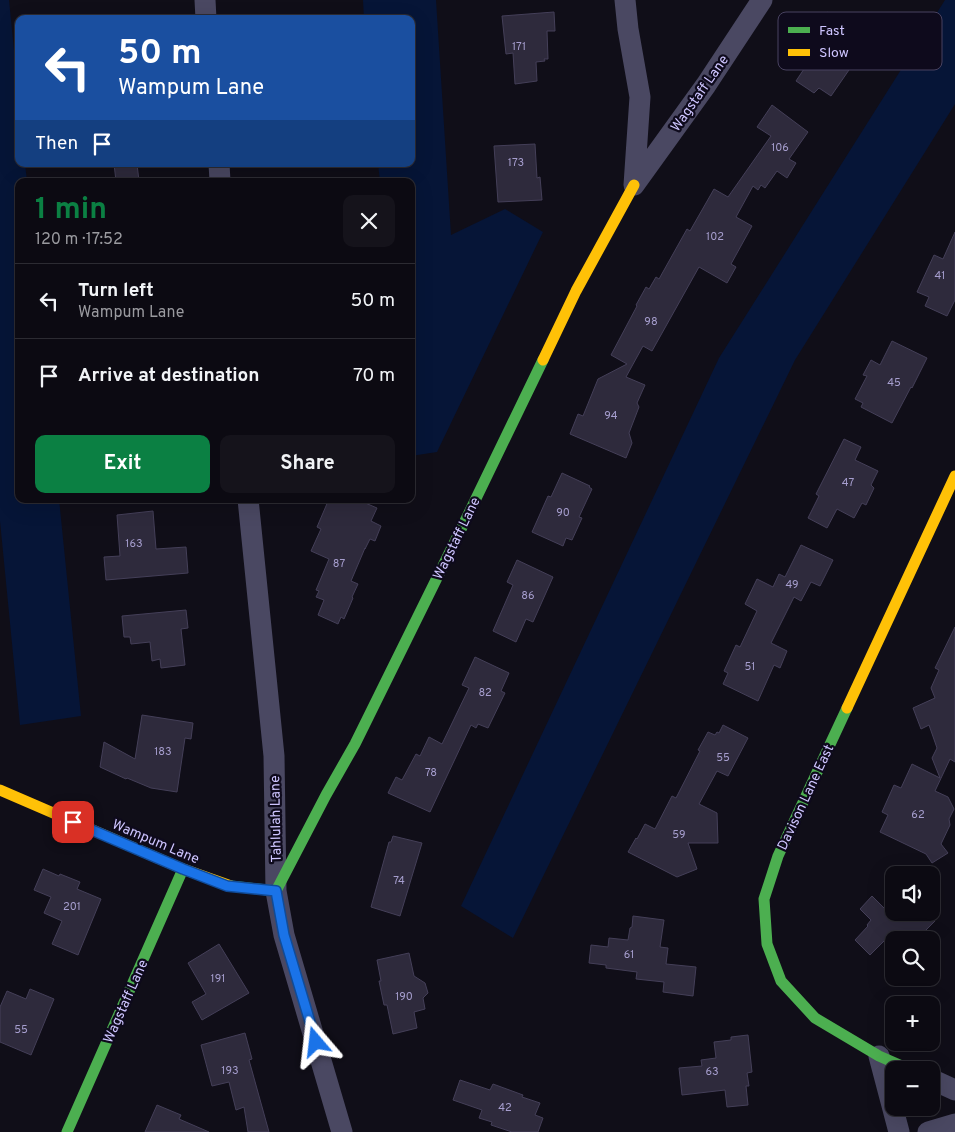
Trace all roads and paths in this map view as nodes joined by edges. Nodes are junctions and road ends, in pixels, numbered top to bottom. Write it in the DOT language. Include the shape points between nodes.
graph roads {
  1 [pos="205,0"];
  2 [pos="625,0"];
  3 [pos="762,0"];
  4 [pos="206,15"];
  5 [pos="634,185"];
  6 [pos="955,476"];
  7 [pos="248,503"];
  8 [pos="0,790"];
  9 [pos="183,869"];
  10 [pos="276,891"];
  11 [pos="879,1056"];
  12 [pos="890,1061"];
  13 [pos="940,1083"];
  14 [pos="955,1090"];
  15 [pos="955,1124"];
  16 [pos="67,1132"];
  17 [pos="342,1132"];
  18 [pos="900,1132"];
  19 [pos="928,1132"];
  1 -- 4 [label="street"];
  2 -- 5 [label="street, Wagstaff Lane" via="640,97"];
  3 -- 5 [label="street, Wagstaff Lane"];
  5 -- 10 [label="street, Wagstaff Lane" via="576,291 355,744"];
  6 -- 11 [label="street, Davison Lane East" via="778,856 764,899 768,944 780,981 814,1018"];
  7 -- 10 [label="street, Tahlulah Lane" via="274,756"];
  8 -- 9 [label="street, Wampum Lane"];
  9 -- 10 [label="street, Wampum Lane" via="227,886"];
  9 -- 16 [label="street, Wagstaff Lane"];
  10 -- 17 [label="street, Tahlulah Lane" via="284,935"];
  11 -- 12 [label="street, Davison Lane East"];
  11 -- 18 [label="street"];
  13 -- 14 [label="street"];
  15 -- 19 [label="street"];
}
